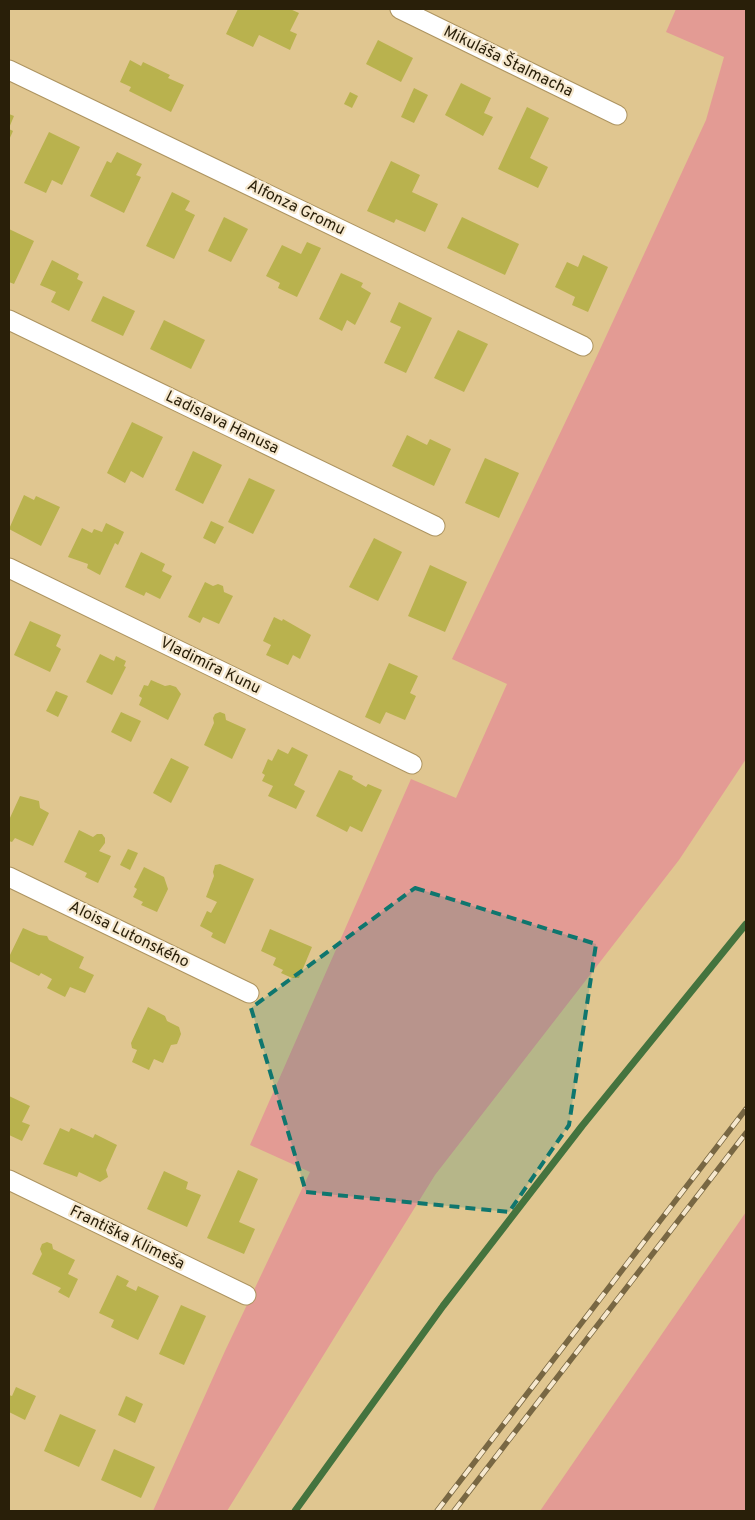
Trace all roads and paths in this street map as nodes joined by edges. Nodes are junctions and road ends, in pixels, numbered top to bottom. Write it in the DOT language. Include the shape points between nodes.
graph roads {
  1 [pos="400,9"];
  2 [pos="9,70"];
  3 [pos="617,115"];
  4 [pos="9,320"];
  5 [pos="583,346"];
  6 [pos="435,526"];
  7 [pos="9,568"];
  8 [pos="412,764"];
  9 [pos="9,877"];
  10 [pos="249,993"];
  11 [pos="9,1180"];
  12 [pos="246,1295"];
  1 -- 3 [label="street, Mikuláša Štalmacha"];
  2 -- 5 [label="street, Alfonza Gromu"];
  4 -- 6 [label="street, Ladislava Hanusa"];
  7 -- 8 [label="street, Vladimíra Kunu"];
  9 -- 10 [label="street, Aloisa Lutonského"];
  11 -- 12 [label="street, Františka Klimeša"];
}
